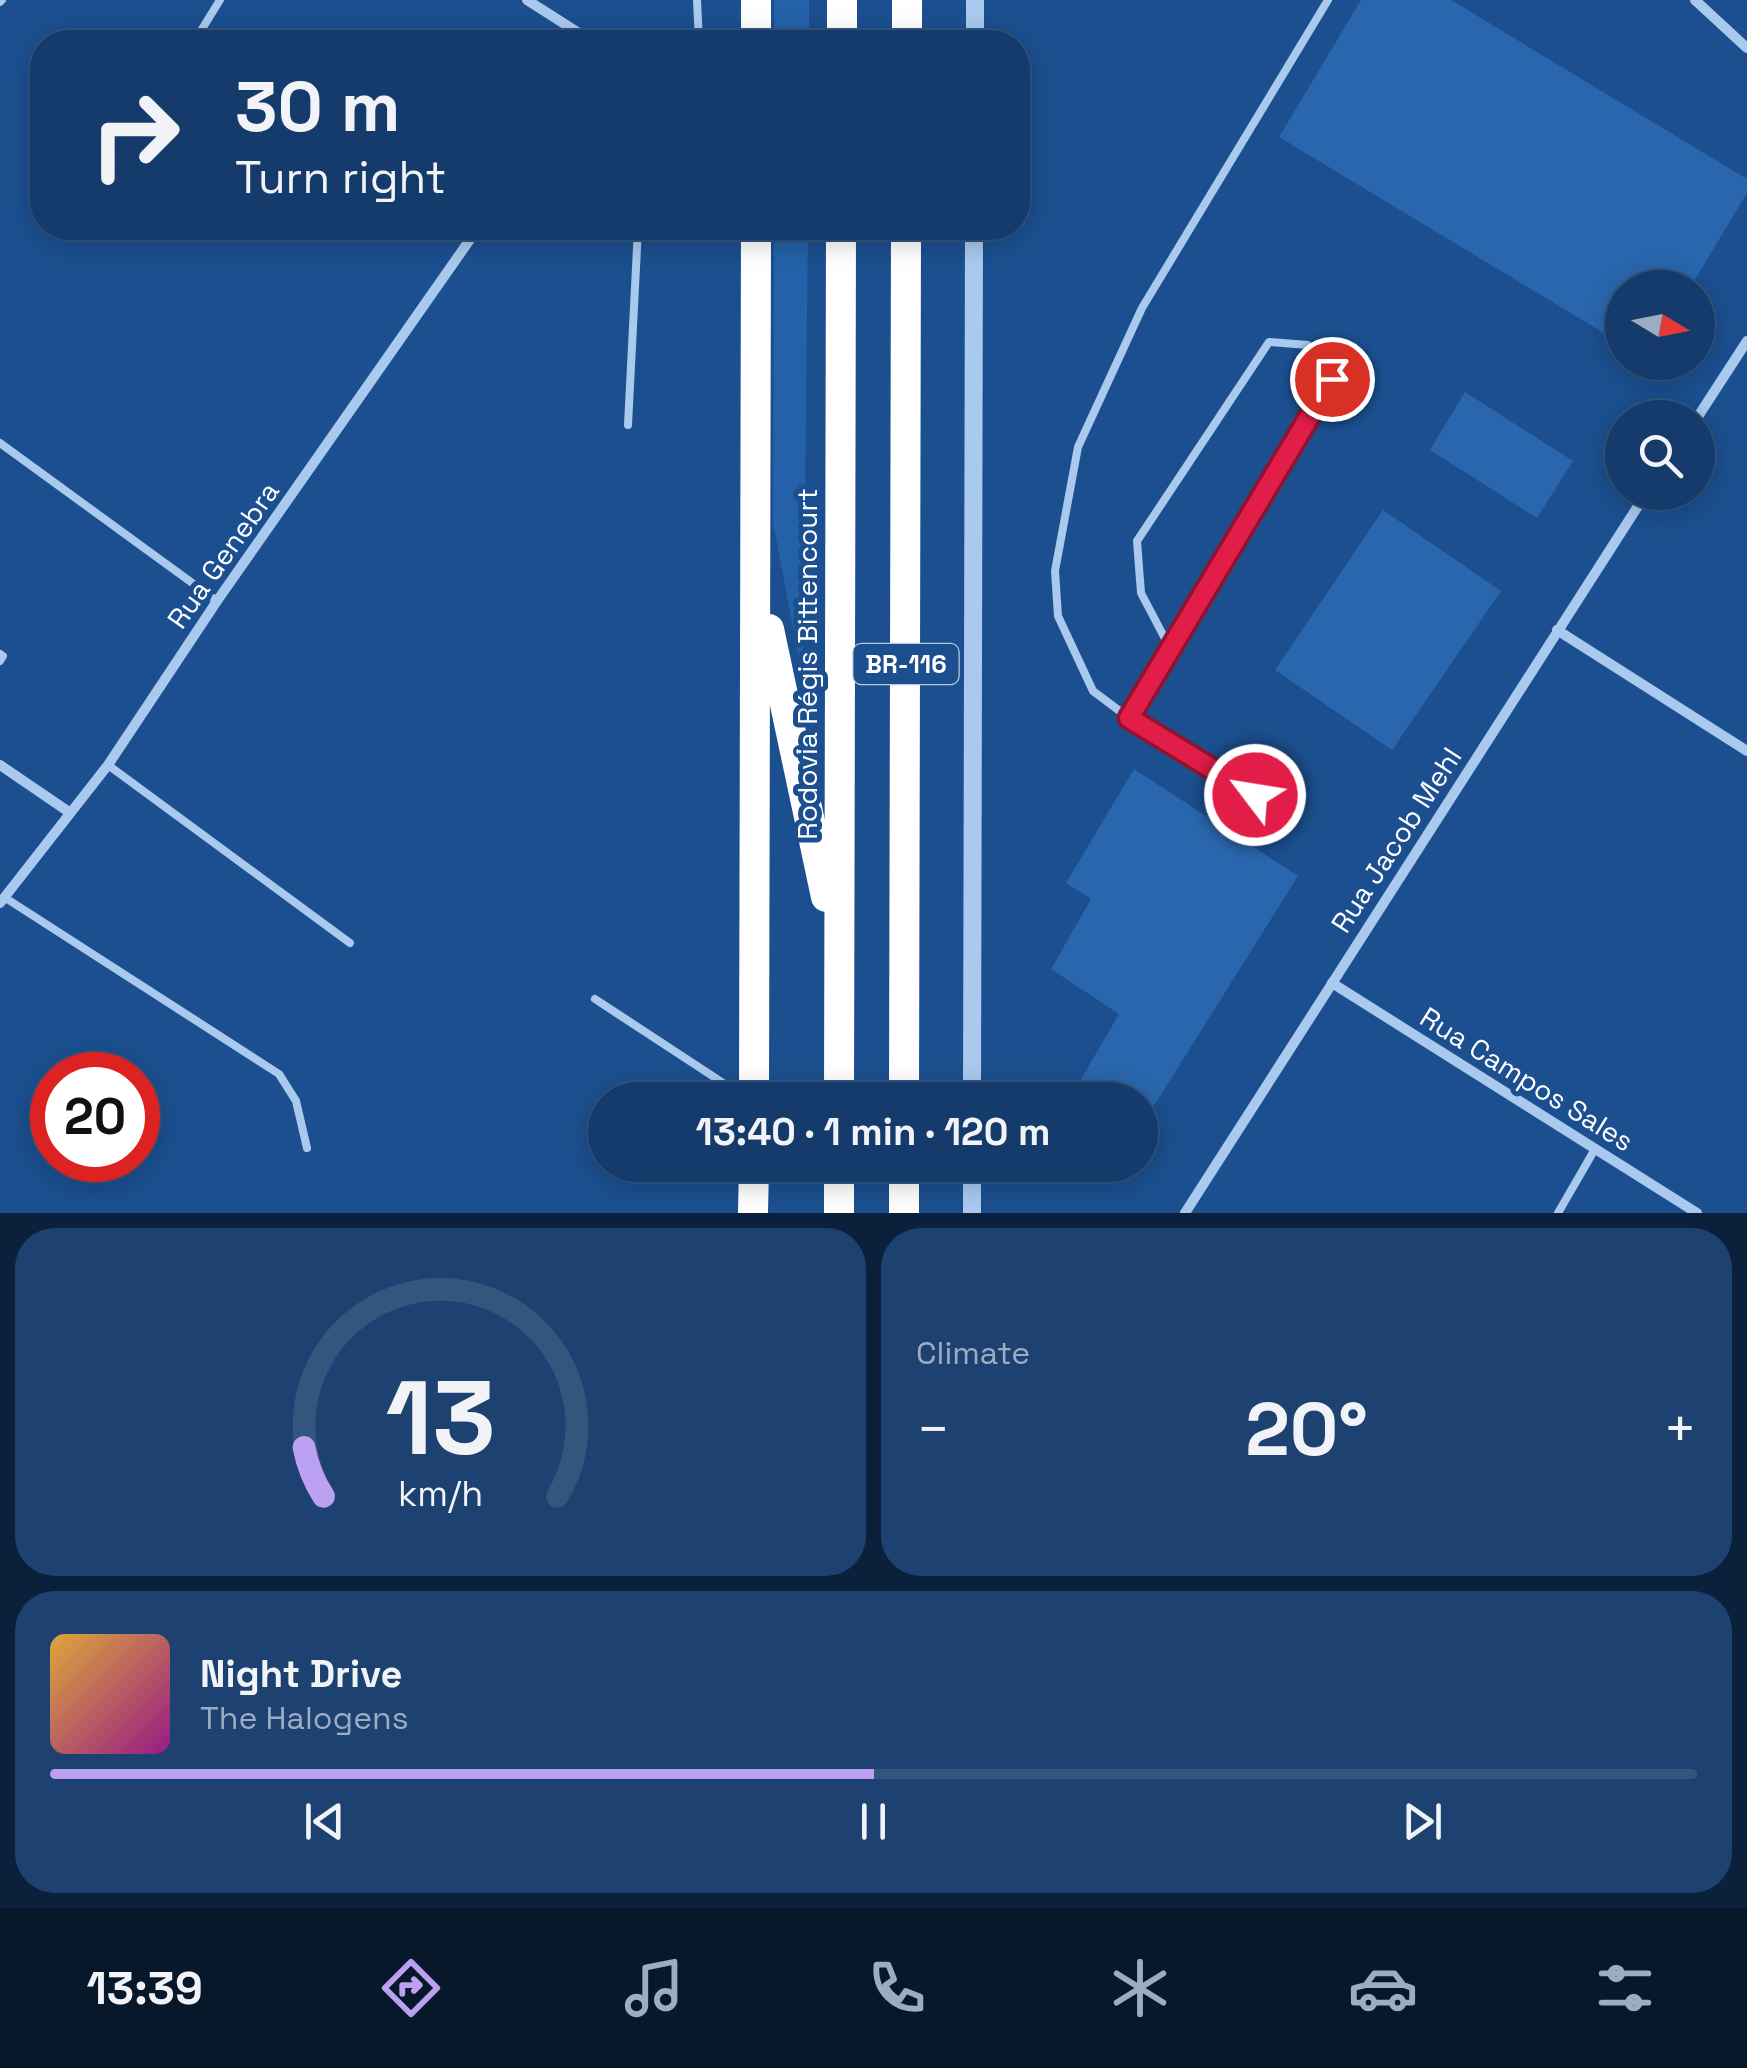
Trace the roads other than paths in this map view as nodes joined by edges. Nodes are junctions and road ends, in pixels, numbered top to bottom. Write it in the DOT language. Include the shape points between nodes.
graph roads {
  1 [pos="220,0"];
  2 [pos="527,0"];
  3 [pos="697,0"];
  4 [pos="756,0"];
  5 [pos="842,0"];
  6 [pos="907,0"];
  7 [pos="975,0"];
  8 [pos="1328,0"];
  9 [pos="1695,0"];
  10 [pos="201,30"];
  11 [pos="574,30"];
  12 [pos="699,30"];
  13 [pos="756,30"];
  14 [pos="842,30"];
  15 [pos="907,30"];
  16 [pos="974,30"];
  17 [pos="1747,48"];
  18 [pos="470,240"];
  19 [pos="637,240"];
  20 [pos="756,240"];
  21 [pos="841,240"];
  22 [pos="906,240"];
  23 [pos="974,240"];
  24 [pos="1747,341"];
  25 [pos="1708,400"];
  26 [pos="628,425"];
  27 [pos="0,443"];
  28 [pos="1635,510"];
  29 [pos="758,573"];
  30 [pos="217,601"];
  31 [pos="1557,630"];
  32 [pos="1171,650"];
  33 [pos="1129,718"];
  34 [pos="1747,752"];
  35 [pos="0,765"];
  36 [pos="108,765"];
  37 [pos="1255,795"];
  38 [pos="70,812"];
  39 [pos="2,900"];
  40 [pos="350,943"];
  41 [pos="839,958"];
  42 [pos="1332,982"];
  43 [pos="595,999"];
  44 [pos="723,1082"];
  45 [pos="751,1082"];
  46 [pos="839,1082"];
  47 [pos="904,1082"];
  48 [pos="972,1082"];
  49 [pos="307,1148"];
  50 [pos="1595,1148"];
  51 [pos="754,1182"];
  52 [pos="839,1182"];
  53 [pos="904,1182"];
  54 [pos="972,1182"];
  55 [pos="753,1213"];
  56 [pos="839,1213"];
  57 [pos="904,1213"];
  58 [pos="972,1213"];
  59 [pos="1185,1213"];
  60 [pos="1558,1213"];
  61 [pos="1697,1213"];
  1 -- 10 [label="lane"];
  2 -- 11 [label="street"];
  3 -- 12 [label="lane"];
  4 -- 13 [label="highway"];
  5 -- 14 [label="highway"];
  6 -- 15 [label="highway"];
  7 -- 16 [label="street"];
  8 -- 33 [label="lane" via="1142,308 1078,446 1055,571 1058,616 1093,691"];
  9 -- 17 [label="street"];
  18 -- 30 [label="street, Rua Genebra"];
  19 -- 26 [label="lane"];
  20 -- 29 [label="highway"];
  21 -- 41 [label="highway, Rodovia Régis Bittencourt / BR-116"];
  22 -- 47 [label="highway, BR-116"];
  23 -- 48 [label="street"];
  24 -- 25 [label="street"];
  27 -- 30 [label="lane"];
  28 -- 31 [label="street, Rua Jacob Mehl"];
  29 -- 41 [label="highway"];
  29 -- 45 [label="highway"];
  30 -- 36 [label="street, Rua Genebra"];
  31 -- 34 [label="street"];
  31 -- 42 [label="street, Rua Jacob Mehl"];
  32 -- 32 [label="lane" via="1332,379 1308,345 1270,342 1137,541 1141,593"];
  32 -- 33 [label="lane"];
  33 -- 37 [label="lane"];
  35 -- 38 [label="street"];
  36 -- 38 [label="street, Rua Genebra"];
  36 -- 40 [label="lane"];
  38 -- 39 [label="street, Rua Genebra"];
  39 -- 49 [label="lane" via="278,1074 296,1101"];
  41 -- 46 [label="highway, Rodovia Régis Bittencourt / BR-116"];
  42 -- 50 [label="street, Rua Campos Sales"];
  42 -- 59 [label="street, Rua Jacob Mehl"];
  43 -- 44 [label="lane"];
  50 -- 60 [label="lane"];
  50 -- 61 [label="street, Rua Campos Sales"];
  51 -- 55 [label="highway"];
  52 -- 56 [label="highway"];
  53 -- 57 [label="highway"];
  54 -- 58 [label="street"];
}
